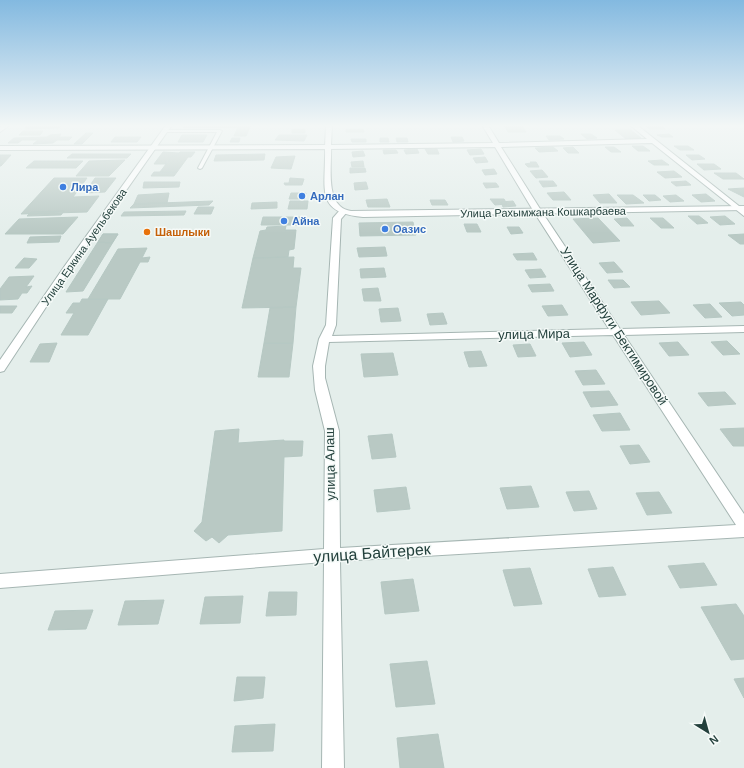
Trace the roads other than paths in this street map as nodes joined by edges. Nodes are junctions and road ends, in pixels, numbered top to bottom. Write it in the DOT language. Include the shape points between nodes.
graph roads {
  1 [pos="146,161"];
  2 [pos="204,161"];
  3 [pos="329,161"];
  4 [pos="508,161"];
  5 [pos="680,161"];
  6 [pos="200,168"];
  7 [pos="742,210"];
  8 [pos="343,212"];
  9 [pos="538,212"];
  10 [pos="331,325"];
  11 [pos="744,329"];
  12 [pos="618,332"];
  13 [pos="348,338"];
  14 [pos="324,339"];
  15 [pos="0,370"];
  16 [pos="744,526"];
  17 [pos="744,531"];
  18 [pos="331,555"];
  19 [pos="0,581"];
  20 [pos="334,768"];
  1 -- 15 [label="street, Улица Еркина Ауельбекова" via="67,270"];
  2 -- 6 [label="lane"];
  3 -- 8 [label="street" via="330,200"];
  4 -- 9 [label="street, Улица Марфуги Бектимировой"];
  5 -- 7 [label="street"];
  7 -- 9 [label="street, Улица Рахымжана Кошкарбаева"];
  8 -- 9 [label="street, Улица Рахымжана Кошкарбаева" via="378,215"];
  8 -- 10 [label="street, улица Алаш" via="338,218"];
  9 -- 12 [label="street, Улица Марфуги Бектимировой"];
  10 -- 13 [label="street" via="339,334"];
  10 -- 14 [label="street, улица Алаш"];
  11 -- 12 [label="street, улица Мира"];
  12 -- 13 [label="street, улица Мира"];
  12 -- 16 [label="street, Улица Марфуги Бектимировой"];
  13 -- 14 [label="street, улица Мира"];
  14 -- 18 [label="street, улица Алаш" via="318,358 318,377 332,431"];
  17 -- 18 [label="street, улица Байтерек"];
  18 -- 19 [label="street, улица Байтерек"];
  18 -- 20 [label="street, улица Алаш"];
}
